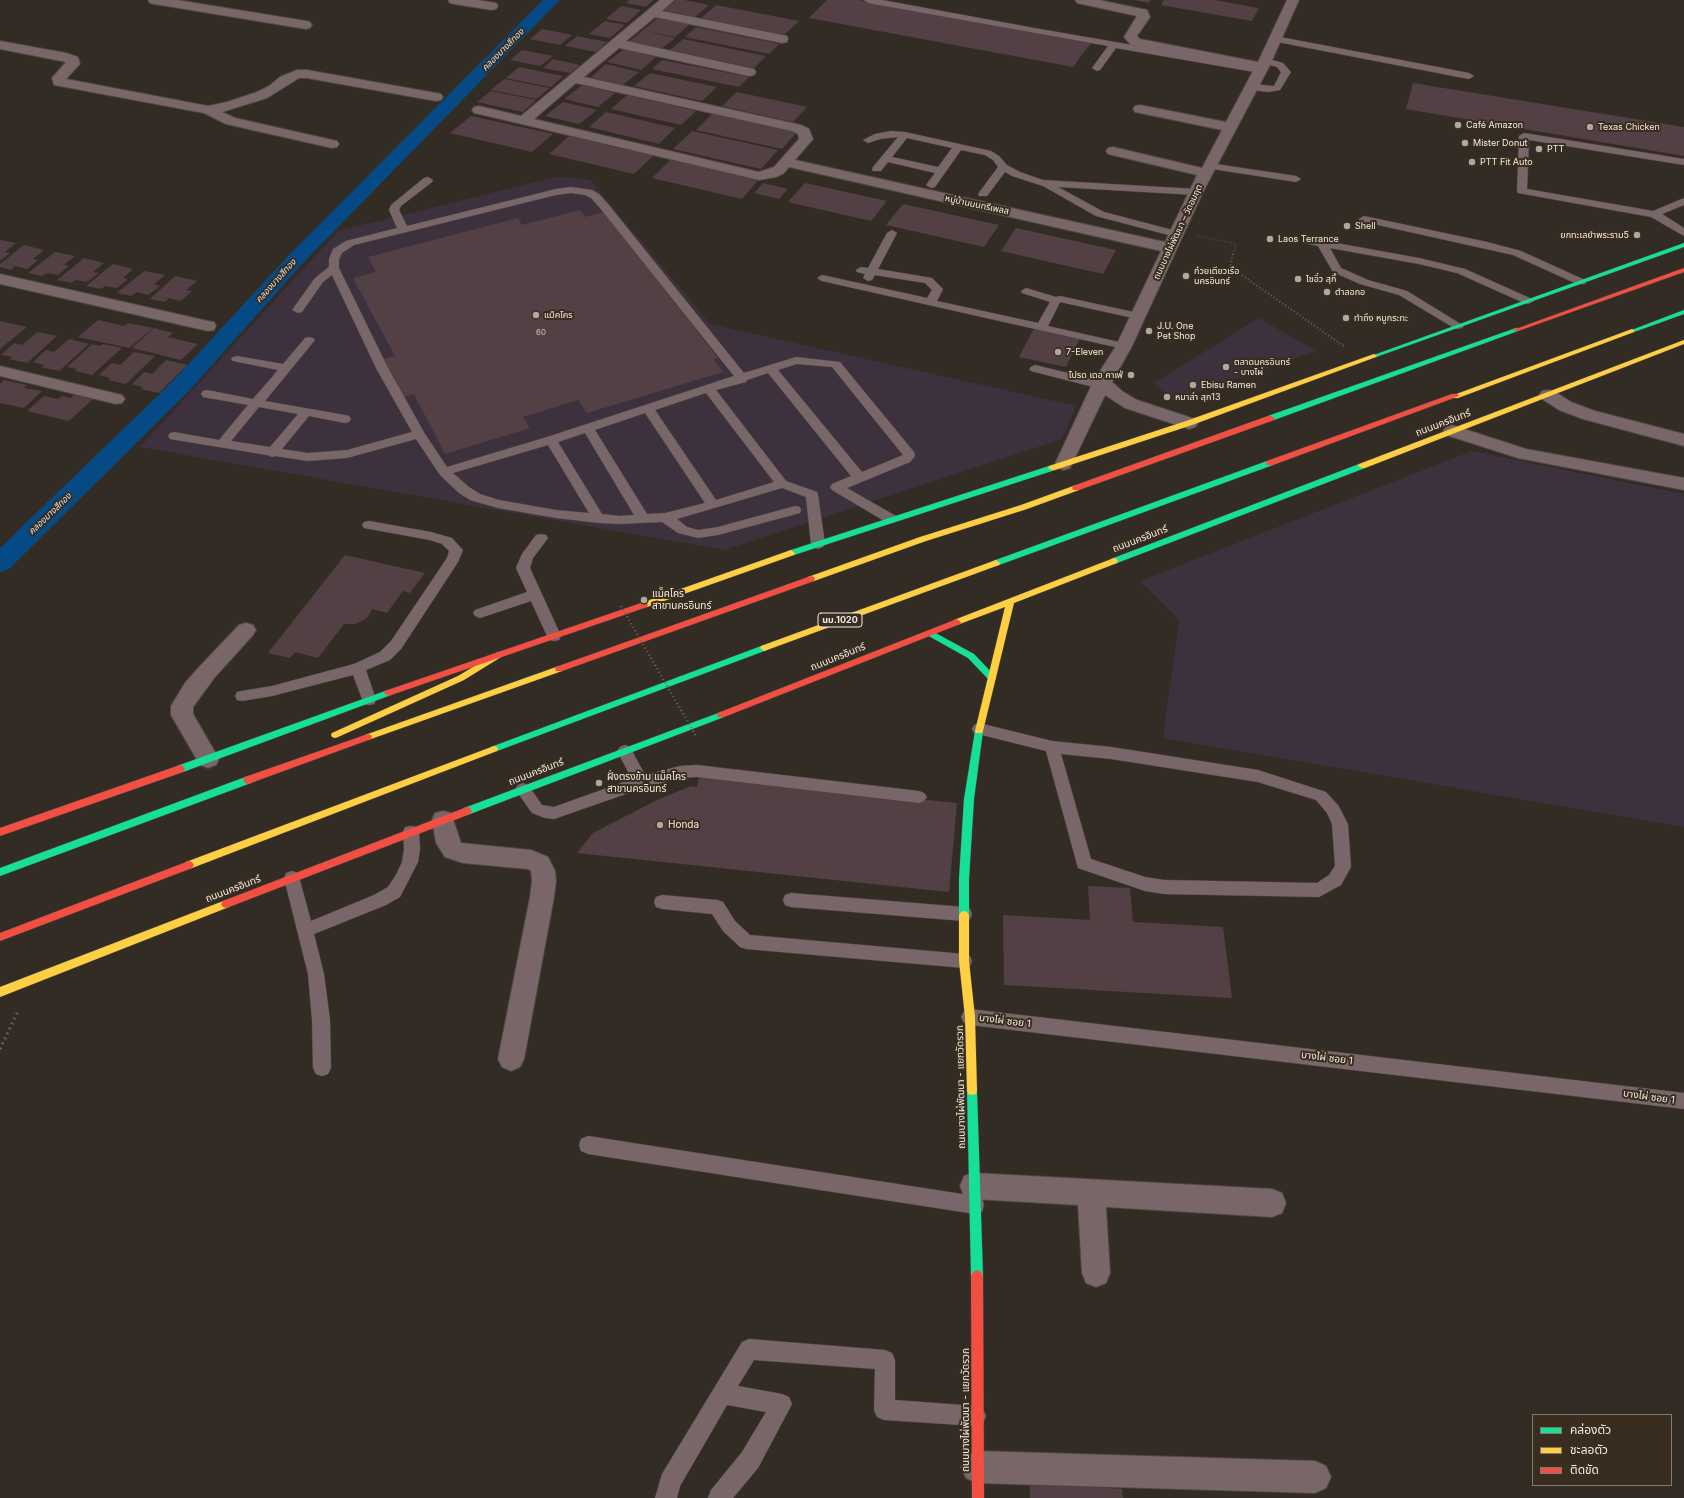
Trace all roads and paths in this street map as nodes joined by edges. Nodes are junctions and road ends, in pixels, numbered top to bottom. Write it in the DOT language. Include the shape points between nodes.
graph roads {
  1 [pos="154,0"];
  2 [pos="454,0"];
  3 [pos="668,0"];
  4 [pos="868,0"];
  5 [pos="1081,0"];
  6 [pos="1289,0"];
  7 [pos="492,6"];
  8 [pos="653,12"];
  9 [pos="306,25"];
  10 [pos="782,39"];
  11 [pos="1275,39"];
  12 [pos="616,43"];
  13 [pos="0,45"];
  14 [pos="1113,45"];
  15 [pos="1262,66"];
  16 [pos="1097,68"];
  17 [pos="749,72"];
  18 [pos="1469,76"];
  19 [pos="574,79"];
  20 [pos="1252,87"];
  21 [pos="436,97"];
  22 [pos="1140,109"];
  23 [pos="208,110"];
  24 [pos="479,110"];
  25 [pos="524,120"];
  26 [pos="1229,127"];
  27 [pos="905,135"];
  28 [pos="868,140"];
  29 [pos="332,144"];
  30 [pos="958,147"];
  31 [pos="1113,151"];
  32 [pos="886,159"];
  33 [pos="785,162"];
  34 [pos="1684,162"];
  35 [pos="1003,167"];
  36 [pos="877,169"];
  37 [pos="1207,169"];
  38 [pos="941,171"];
  39 [pos="1296,179"];
  40 [pos="428,180"];
  41 [pos="1042,183"];
  42 [pos="931,185"];
  43 [pos="1196,192"];
  44 [pos="983,194"];
  45 [pos="1684,201"];
  46 [pos="1654,214"];
  47 [pos="1364,219"];
  48 [pos="403,229"];
  49 [pos="892,233"];
  50 [pos="1684,233"];
  51 [pos="1175,238"];
  52 [pos="1308,241"];
  53 [pos="1322,243"];
  54 [pos="1684,245"];
  55 [pos="334,268"];
  56 [pos="862,270"];
  57 [pos="1684,270"];
  58 [pos="873,271"];
  59 [pos="822,278"];
  60 [pos="0,279"];
  61 [pos="1581,282"];
  62 [pos="861,287"];
  63 [pos="1026,291"];
  64 [pos="1056,300"];
  65 [pos="1528,301"];
  66 [pos="930,302"];
  67 [pos="298,310"];
  68 [pos="1684,312"];
  69 [pos="1138,316"];
  70 [pos="208,326"];
  71 [pos="1458,326"];
  72 [pos="1042,327"];
  73 [pos="308,340"];
  74 [pos="1684,342"];
  75 [pos="1124,346"];
  76 [pos="237,359"];
  77 [pos="1362,361"];
  78 [pos="285,368"];
  79 [pos="771,369"];
  80 [pos="1035,369"];
  81 [pos="0,372"];
  82 [pos="742,379"];
  83 [pos="1102,384"];
  84 [pos="709,389"];
  85 [pos="207,394"];
  86 [pos="1548,395"];
  87 [pos="116,399"];
  88 [pos="255,403"];
  89 [pos="648,409"];
  90 [pos="305,413"];
  91 [pos="345,418"];
  92 [pos="1189,423"];
  93 [pos="588,428"];
  94 [pos="1452,432"];
  95 [pos="419,434"];
  96 [pos="174,436"];
  97 [pos="551,440"];
  98 [pos="1684,440"];
  99 [pos="222,444"];
  100 [pos="272,452"];
  101 [pos="1064,464"];
  102 [pos="444,472"];
  103 [pos="859,477"];
  104 [pos="782,484"];
  105 [pos="1684,484"];
  106 [pos="712,504"];
  107 [pos="796,510"];
  108 [pos="665,517"];
  109 [pos="643,518"];
  110 [pos="599,519"];
  111 [pos="891,519"];
  112 [pos="369,525"];
  113 [pos="541,538"];
  114 [pos="818,544"];
  115 [pos="534,595"];
  116 [pos="1010,601"];
  117 [pos="621,606"];
  118 [pos="480,612"];
  119 [pos="246,630"];
  120 [pos="930,633"];
  121 [pos="554,636"];
  122 [pos="498,655"];
  123 [pos="358,668"];
  124 [pos="992,678"];
  125 [pos="242,696"];
  126 [pos="369,700"];
  127 [pos="979,729"];
  128 [pos="696,736"];
  129 [pos="327,740"];
  130 [pos="314,747"];
  131 [pos="1052,747"];
  132 [pos="625,750"];
  133 [pos="208,759"];
  134 [pos="270,772"];
  135 [pos="641,782"];
  136 [pos="523,789"];
  137 [pos="919,797"];
  138 [pos="443,820"];
  139 [pos="0,832"];
  140 [pos="411,832"];
  141 [pos="0,872"];
  142 [pos="292,878"];
  143 [pos="791,900"];
  144 [pos="662,902"];
  145 [pos="964,914"];
  146 [pos="306,930"];
  147 [pos="0,937"];
  148 [pos="964,961"];
  149 [pos="32,979"];
  150 [pos="0,992"];
  151 [pos="970,1017"];
  152 [pos="0,1049"];
  153 [pos="511,1059"];
  154 [pos="322,1068"];
  155 [pos="1684,1101"];
  156 [pos="588,1145"];
  157 [pos="1091,1193"];
  158 [pos="974,1195"];
  159 [pos="1272,1203"];
  160 [pos="1096,1273"];
  161 [pos="723,1394"];
  162 [pos="976,1416"];
  163 [pos="977,1467"];
  164 [pos="1315,1478"];
  165 [pos="666,1498"];
  166 [pos="719,1498"];
  167 [pos="978,1498"];
  1 -- 9 [label="street"];
  2 -- 7 [label="street"];
  3 -- 8 [label="street"];
  4 -- 14 [label="lane"];
  5 -- 15 [label="street" via="1143,12 1144,17 1130,37 1136,42"];
  6 -- 11 [label="street, ถนนบางไผ่พัฒนา – วัดอมฤต"];
  8 -- 10 [label="street"];
  8 -- 12 [label="street"];
  11 -- 15 [label="street, ถนนบางไผ่พัฒนา – วัดอมฤต"];
  11 -- 18 [label="lane"];
  12 -- 17 [label="street"];
  12 -- 19 [label="street"];
  13 -- 23 [label="street" via="73,60 73,64 59,78 59,82"];
  14 -- 15 [label="lane"];
  14 -- 16 [label="lane"];
  15 -- 20 [label="street, ถนนบางไผ่พัฒนา – วัดอมฤต"];
  15 -- 20 [label="lane" via="1280,65 1286,72 1277,88"];
  19 -- 25 [label="street"];
  19 -- 33 [label="street" via="796,128 804,132 806,139"];
  20 -- 26 [label="street, ถนนบางไผ่พัฒนา – วัดอมฤต"];
  21 -- 23 [label="street" via="302,74 291,76 262,95 230,106"];
  22 -- 26 [label="street"];
  23 -- 29 [label="street" via="230,121"];
  24 -- 25 [label="street"];
  25 -- 33 [label="street" via="759,176 771,174"];
  26 -- 37 [label="street, ถนนบางไผ่พัฒนา – วัดอมฤต"];
  27 -- 28 [label="lane" via="891,134"];
  27 -- 30 [label="lane"];
  27 -- 32 [label="lane"];
  30 -- 35 [label="lane" via="988,153"];
  30 -- 38 [label="lane"];
  31 -- 37 [label="street"];
  32 -- 36 [label="lane"];
  32 -- 38 [label="lane"];
  33 -- 51 [label="street, หมู่บ้านนนทรีเพลส"];
  34 -- 46 [label="lane" via="1524,136 1522,191"];
  35 -- 41 [label="lane"];
  35 -- 44 [label="lane"];
  37 -- 39 [label="lane"];
  37 -- 43 [label="street, ถนนบางไผ่พัฒนา – วัดอมฤต"];
  38 -- 42 [label="lane"];
  40 -- 48 [label="lane" via="396,205 394,210"];
  41 -- 43 [label="lane"];
  41 -- 51 [label="lane" via="1100,214"];
  43 -- 51 [label="street, ถนนบางไผ่พัฒนา – วัดอมฤต"];
  45 -- 46 [label="lane"];
  46 -- 50 [label="lane"];
  47 -- 61 [label="lane" via="1517,253"];
  48 -- 55 [label="lane" via="343,246 334,258"];
  48 -- 82 [label="lane" via="556,192 588,192 604,206"];
  49 -- 58 [label="lane"];
  51 -- 69 [label="street, ถนนบางไผ่พัฒนา – วัดอมฤต"];
  51 -- 77 [label="path" via="1236,244 1230,267"];
  52 -- 53 [label="lane"];
  53 -- 65 [label="lane" via="1461,271"];
  53 -- 71 [label="lane" via="1337,270 1364,282 1403,293"];
  54 -- 61 [label="main road"];
  55 -- 67 [label="lane" via="319,280"];
  55 -- 95 [label="lane" via="382,368"];
  56 -- 58 [label="lane"];
  57 -- 134 [label="main road"];
  58 -- 62 [label="lane"];
  58 -- 66 [label="lane" via="928,280 938,289"];
  59 -- 62 [label="lane"];
  60 -- 70 [label="street"];
  61 -- 65 [label="main road"];
  62 -- 66 [label="lane"];
  63 -- 64 [label="lane"];
  64 -- 69 [label="lane"];
  64 -- 72 [label="lane"];
  65 -- 71 [label="main road"];
  66 -- 72 [label="lane"];
  68 -- 147 [label="main road, นบ.1020" via="708,668"];
  69 -- 75 [label="street, ถนนบางไผ่พัฒนา – วัดอมฤต"];
  71 -- 77 [label="main road"];
  72 -- 75 [label="lane"];
  73 -- 78 [label="lane"];
  74 -- 86 [label="main road, ถนนนครอินทร์"];
  75 -- 83 [label="street, ถนนบางไผ่พัฒนา – วัดอมฤต"];
  76 -- 78 [label="lane"];
  77 -- 92 [label="main road"];
  78 -- 88 [label="lane"];
  79 -- 82 [label="lane"];
  79 -- 103 [label="lane"];
  79 -- 103 [label="lane" via="796,360 836,364 908,452 909,456 906,459"];
  80 -- 83 [label="lane"];
  81 -- 87 [label="street"];
  82 -- 84 [label="lane"];
  83 -- 92 [label="street" via="1131,404"];
  83 -- 101 [label="street, ถนนบางไผ่พัฒนา – วัดอมฤต"];
  84 -- 89 [label="lane"];
  84 -- 104 [label="lane"];
  85 -- 88 [label="lane"];
  86 -- 94 [label="main road, ถนนนครอินทร์"];
  86 -- 98 [label="street" via="1565,406 1589,415"];
  88 -- 90 [label="lane"];
  88 -- 99 [label="lane"];
  89 -- 93 [label="lane"];
  89 -- 106 [label="lane"];
  90 -- 91 [label="lane"];
  90 -- 100 [label="lane"];
  92 -- 101 [label="main road"];
  93 -- 97 [label="lane"];
  93 -- 109 [label="lane"];
  94 -- 105 [label="street" via="1524,454"];
  94 -- 116 [label="main road, ถนนนครอินทร์"];
  95 -- 100 [label="lane" via="334,455 308,457"];
  95 -- 102 [label="lane"];
  96 -- 99 [label="lane"];
  97 -- 102 [label="lane"];
  97 -- 110 [label="lane"];
  99 -- 100 [label="lane"];
  101 -- 111 [label="main road"];
  102 -- 110 [label="lane" via="469,494 498,504"];
  103 -- 111 [label="lane" via="836,487"];
  104 -- 106 [label="lane"];
  104 -- 114 [label="lane" via="812,495"];
  106 -- 108 [label="lane"];
  107 -- 108 [label="lane" via="718,532 698,534 683,530"];
  108 -- 109 [label="lane"];
  109 -- 110 [label="lane"];
  111 -- 114 [label="main road"];
  112 -- 123 [label="lane" via="437,537 448,541 456,550 453,559 396,645 385,656"];
  113 -- 115 [label="lane" via="527,557 523,568"];
  114 -- 121 [label="main road"];
  115 -- 118 [label="lane"];
  115 -- 121 [label="lane"];
  116 -- 120 [label="main road, ถนนนครอินทร์"];
  116 -- 124 [label="main road, ถนนบางไผ่พัฒนา - แยกวัดรวก"];
  117 -- 128 [label="path, bridge"];
  119 -- 133 [label="street" via="193,688 182,706 182,714"];
  120 -- 124 [label="main road" via="971,656"];
  120 -- 132 [label="main road, ถนนนครอินทร์"];
  121 -- 122 [label="main road"];
  122 -- 126 [label="main road"];
  122 -- 129 [label="main road" via="461,678"];
  123 -- 125 [label="lane" via="272,691"];
  123 -- 126 [label="lane"];
  124 -- 127 [label="main road, ถนนบางไผ่พัฒนา - แยกวัดรวก"];
  126 -- 133 [label="main road"];
  127 -- 131 [label="lane"];
  127 -- 145 [label="main road, ถนนบางไผ่พัฒนา - แยกวัดรวก" via="969,799"];
  130 -- 134 [label="main road"];
  131 -- 131 [label="lane" via="1111,753 1258,776 1321,796 1333,809 1340,824 1343,867 1335,880 1319,890 1164,887 1145,884 1084,863"];
  132 -- 135 [label="lane"];
  132 -- 136 [label="main road, ถนนนครอินทร์"];
  133 -- 139 [label="main road"];
  134 -- 141 [label="main road"];
  135 -- 136 [label="lane" via="554,813 537,809"];
  135 -- 137 [label="lane" via="680,772 697,771"];
  136 -- 138 [label="main road, ถนนนครอินทร์"];
  138 -- 140 [label="main road, ถนนนครอินทร์"];
  138 -- 153 [label="street" via="448,843 453,850 531,860 540,864 543,871 542,897"];
  140 -- 142 [label="main road, ถนนนครอินทร์"];
  140 -- 146 [label="lane" via="410,862 394,892"];
  142 -- 146 [label="lane"];
  142 -- 149 [label="main road, ถนนนครอินทร์"];
  143 -- 145 [label="lane"];
  144 -- 148 [label="lane" via="717,907 729,926 746,942"];
  145 -- 148 [label="main road, ถนนบางไผ่พัฒนา - แยกวัดรวก"];
  146 -- 154 [label="lane" via="316,974 321,1020"];
  148 -- 151 [label="main road, ถนนบางไผ่พัฒนา - แยกวัดรวก"];
  149 -- 150 [label="main road, ถนนนครอินทร์"];
  149 -- 152 [label="path"];
  151 -- 155 [label="lane, บางไผ่ ซอย 1"];
  151 -- 158 [label="main road, ถนนบางไผ่พัฒนา - แยกวัดรวก"];
  156 -- 158 [label="lane"];
  157 -- 158 [label="street"];
  157 -- 159 [label="street"];
  157 -- 160 [label="street"];
  158 -- 162 [label="main road, ถนนบางไผ่พัฒนา - แยกวัดรวก" via="977,1291"];
  161 -- 162 [label="lane" via="749,1349 869,1358 884,1360 884,1410"];
  161 -- 165 [label="lane" via="670,1482"];
  161 -- 166 [label="lane" via="782,1404 750,1460"];
  162 -- 163 [label="main road, ถนนบางไผ่พัฒนา - แยกวัดรวก"];
  163 -- 164 [label="street"];
  163 -- 167 [label="main road, ถนนบางไผ่พัฒนา - แยกวัดรวก"];
}
